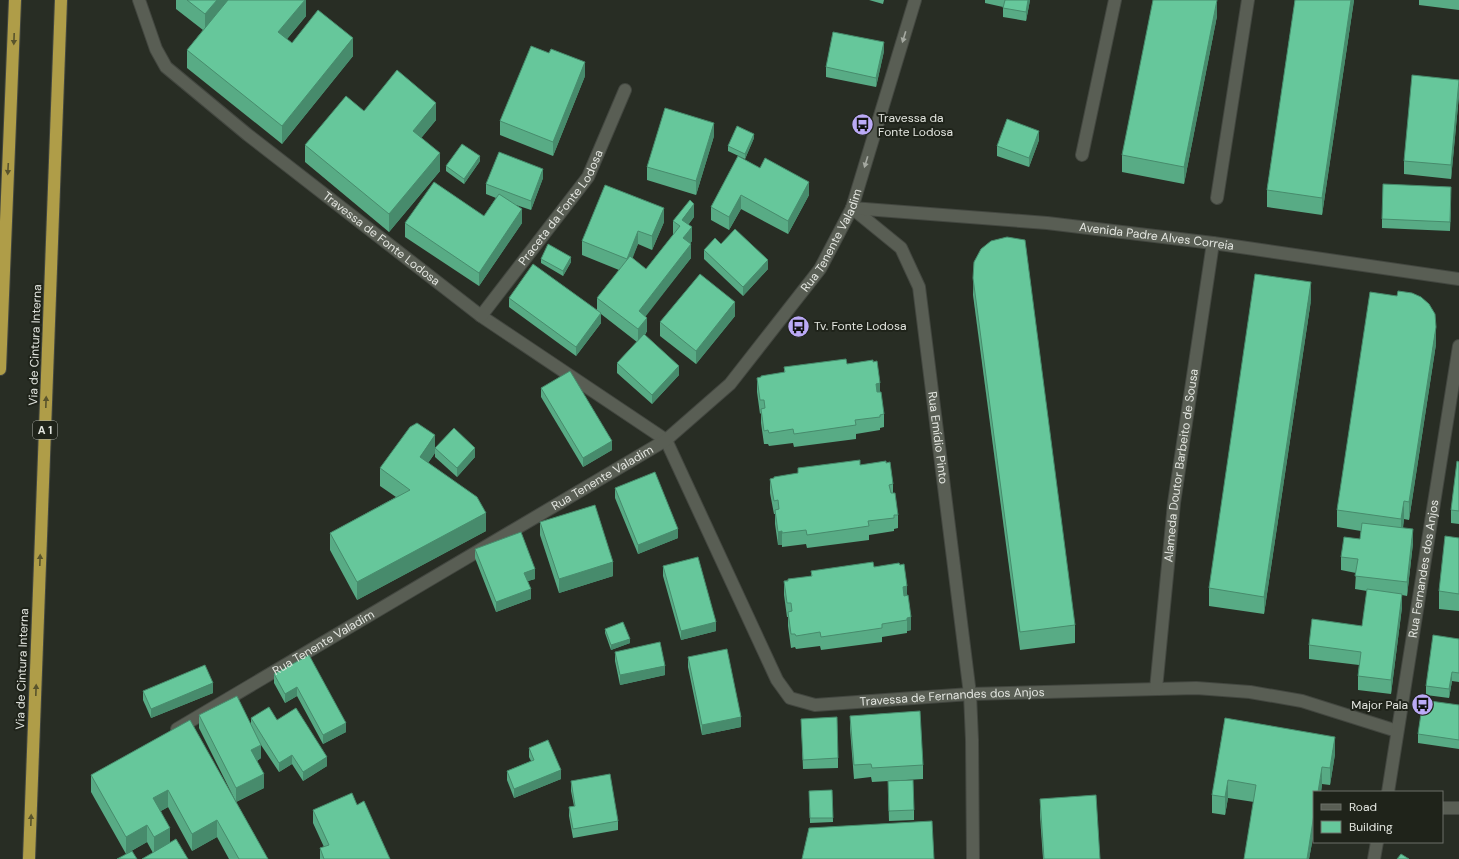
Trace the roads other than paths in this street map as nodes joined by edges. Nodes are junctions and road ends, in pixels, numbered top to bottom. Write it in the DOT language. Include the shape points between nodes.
graph roads {
  1 [pos="15,0"];
  2 [pos="62,0"];
  3 [pos="139,0"];
  4 [pos="915,0"];
  5 [pos="1115,0"];
  6 [pos="1248,0"];
  7 [pos="625,90"];
  8 [pos="1082,155"];
  9 [pos="1217,198"];
  10 [pos="852,208"];
  11 [pos="1213,242"];
  12 [pos="1459,279"];
  13 [pos="481,316"];
  14 [pos="1459,346"];
  15 [pos="0,369"];
  16 [pos="666,440"];
  17 [pos="1156,689"];
  18 [pos="970,694"];
  19 [pos="1397,731"];
  20 [pos="168,734"];
  21 [pos="1388,791"];
  22 [pos="1443,808"];
  23 [pos="1459,808"];
  24 [pos="1377,843"];
  25 [pos="29,859"];
  26 [pos="973,859"];
  27 [pos="1374,859"];
  1 -- 15 [label="highway, one-way"];
  25 -- 2 [label="highway, Via de Cintura Interna / A 1, one-way"];
  3 -- 13 [label="street, Travessa de Fonte Lodosa" via="156,49 166,67"];
  4 -- 10 [label="street, Rua Tenente Valadim, one-way"];
  5 -- 8 [label="street"];
  6 -- 9 [label="street"];
  7 -- 13 [label="street, Praceta da Fonte Lodosa" via="588,177"];
  10 -- 11 [label="street, Avenida Padre Alves Correia" via="1047,223"];
  10 -- 16 [label="street, Rua Tenente Valadim" via="820,269 730,384"];
  10 -- 18 [label="street, Rua Emídio Pinto" via="901,248 919,287"];
  11 -- 12 [label="street, Avenida Padre Alves Correia"];
  11 -- 17 [label="street, Alameda Doutor Barbeito de Sousa" via="1174,503"];
  13 -- 16 [label="street, Travessa de Fonte Lodosa"];
  14 -- 19 [label="street, Rua Fernandes dos Anjos"];
  16 -- 18 [label="street, Travessa de Fernandes dos Anjos" via="777,680 790,698 814,705"];
  16 -- 20 [label="street, Rua Tenente Valadim"];
  17 -- 18 [label="street, Travessa de Fernandes dos Anjos"];
  17 -- 19 [label="street, Travessa de Fernandes dos Anjos" via="1196,688 1250,692 1302,701"];
  18 -- 26 [label="street, Rua Emídio Pinto"];
  19 -- 21 [label="street, Rua Fernandes dos Anjos"];
  22 -- 23 [label="street"];
  24 -- 27 [label="street"];
}
